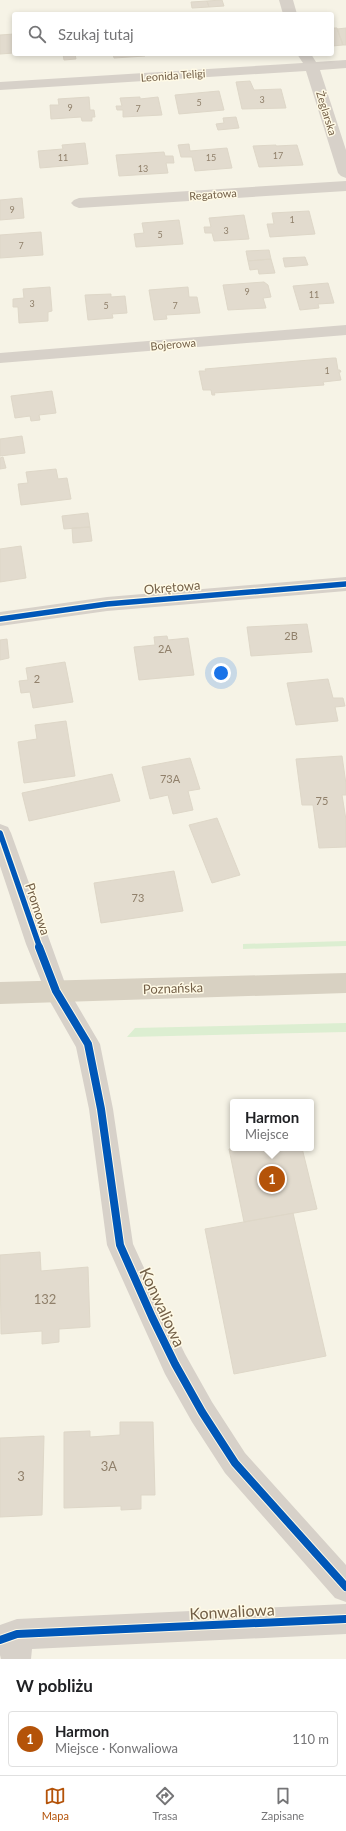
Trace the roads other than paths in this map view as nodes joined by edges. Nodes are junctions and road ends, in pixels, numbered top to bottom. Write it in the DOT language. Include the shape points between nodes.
graph roads {
  1 [pos="286,0"];
  2 [pos="289,12"];
  3 [pos="305,56"];
  4 [pos="346,64"];
  5 [pos="312,66"];
  6 [pos="0,86"];
  7 [pos="346,173"];
  8 [pos="346,186"];
  9 [pos="79,203"];
  10 [pos="346,330"];
  11 [pos="0,358"];
  12 [pos="346,584"];
  13 [pos="0,619"];
  14 [pos="0,833"];
  15 [pos="346,983"];
  16 [pos="56,992"];
  17 [pos="0,993"];
  18 [pos="346,1588"];
  19 [pos="346,1619"];
  20 [pos="11,1644"];
  1 -- 2 [label="street"];
  3 -- 5 [label="street, Żeglarska"];
  4 -- 5 [label="street, Leonida Teligi"];
  5 -- 6 [label="street, Leonida Teligi"];
  5 -- 7 [label="street, Żeglarska"];
  8 -- 9 [label="street, Regatowa"];
  10 -- 11 [label="street, Bojerowa"];
  12 -- 13 [label="street, Okrętowa" via="107,604"];
  14 -- 16 [label="street, Promowa"];
  15 -- 16 [label="main road, Poznańska"];
  16 -- 17 [label="main road, Poznańska"];
  16 -- 18 [label="street, Konwaliowa" via="88,1044 101,1109 120,1245 155,1323 202,1412 235,1463"];
  19 -- 20 [label="street, Konwaliowa"];
}
